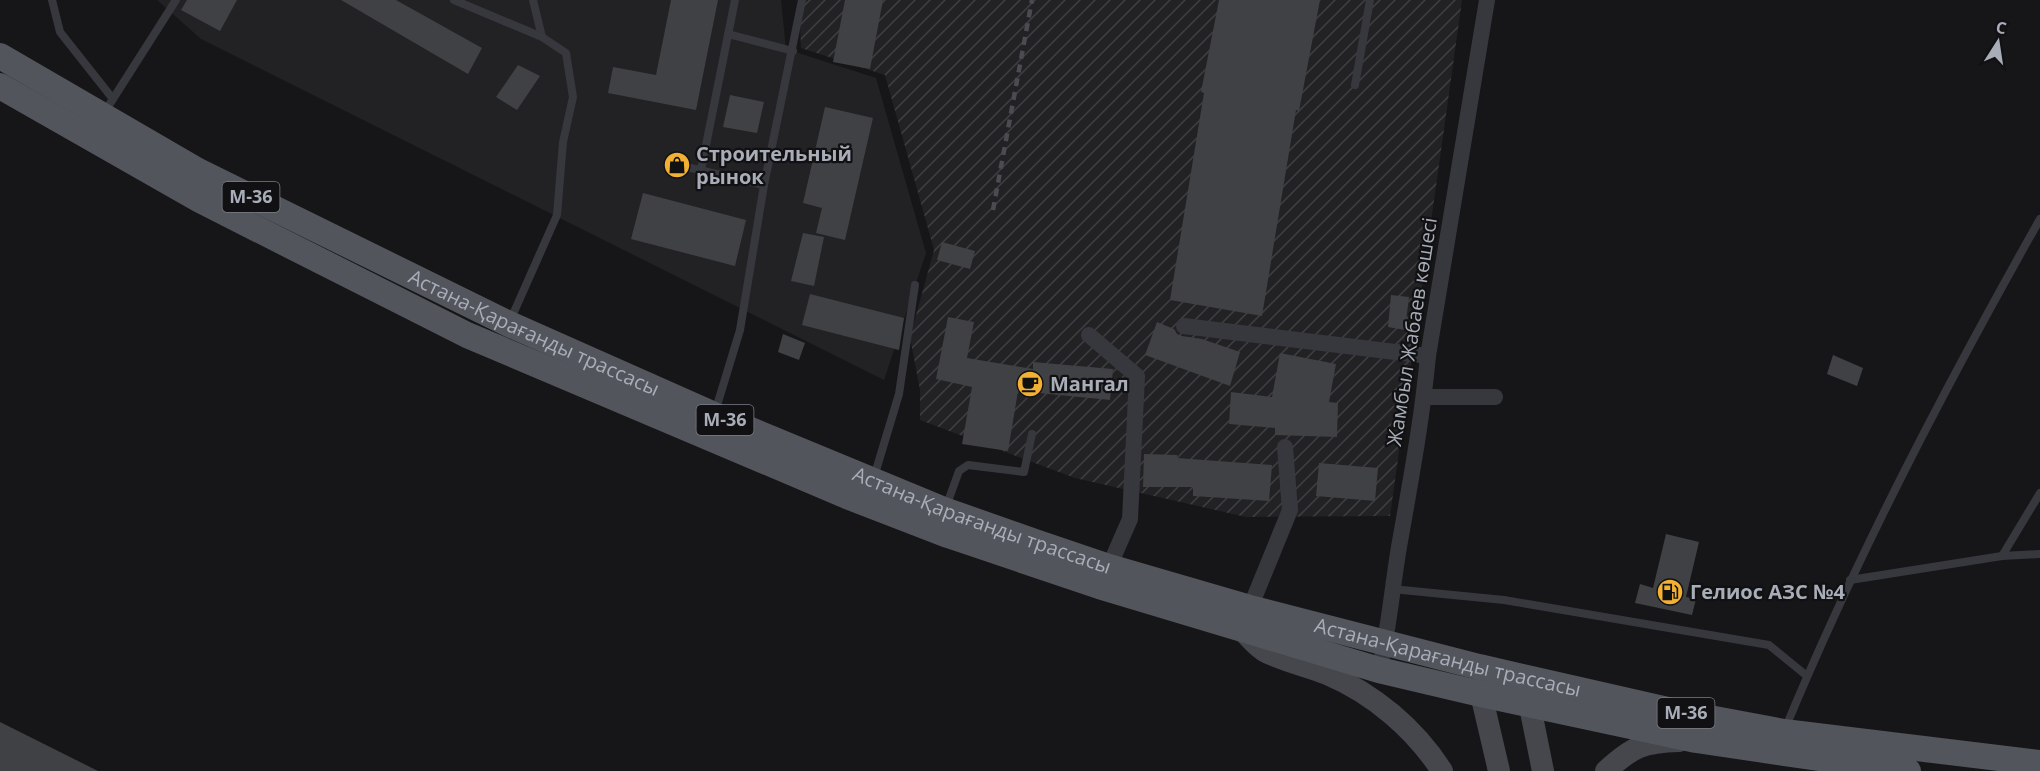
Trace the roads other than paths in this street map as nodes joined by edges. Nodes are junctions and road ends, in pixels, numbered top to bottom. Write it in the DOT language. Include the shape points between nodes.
graph roads {
  1 [pos="52,0"];
  2 [pos="176,0"];
  3 [pos="454,0"];
  4 [pos="533,0"];
  5 [pos="735,0"];
  6 [pos="802,0"];
  7 [pos="1370,0"];
  8 [pos="1487,0"];
  9 [pos="728,34"];
  10 [pos="542,37"];
  11 [pos="792,51"];
  12 [pos="0,56"];
  13 [pos="1355,85"];
  14 [pos="0,86"];
  15 [pos="108,107"];
  16 [pos="678,165"];
  17 [pos="701,170"];
  18 [pos="764,185"];
  19 [pos="2040,219"];
  20 [pos="915,285"];
  21 [pos="509,324"];
  22 [pos="1184,326"];
  23 [pos="1089,334"];
  24 [pos="1428,356"];
  25 [pos="1424,397"];
  26 [pos="1496,397"];
  27 [pos="714,415"];
  28 [pos="1032,434"];
  29 [pos="1285,447"];
  30 [pos="873,481"];
  31 [pos="2040,493"];
  32 [pos="944,510"];
  33 [pos="2040,554"];
  34 [pos="2002,556"];
  35 [pos="1109,567"];
  36 [pos="1850,580"];
  37 [pos="1392,589"];
  38 [pos="1244,617"];
  39 [pos="1385,643"];
  40 [pos="1491,669"];
  41 [pos="1379,670"];
  42 [pos="1807,676"];
  43 [pos="1524,677"];
  44 [pos="1481,694"];
  45 [pos="1528,704"];
  46 [pos="1784,732"];
  47 [pos="1696,740"];
  48 [pos="2040,763"];
  49 [pos="1443,771"];
  50 [pos="1499,771"];
  51 [pos="1543,771"];
  52 [pos="1606,771"];
  53 [pos="1908,771"];
  1 -- 15 [label="lane" via="60,32"];
  2 -- 15 [label="lane"];
  3 -- 10 [label="lane"];
  4 -- 10 [label="lane"];
  5 -- 9 [label="lane"];
  6 -- 11 [label="lane"];
  7 -- 13 [label="lane"];
  8 -- 24 [label="street, Жамбыл Жабаев көшесі"];
  9 -- 11 [label="lane"];
  9 -- 17 [label="lane"];
  10 -- 21 [label="lane" via="566,53 573,97 563,142 557,215"];
  11 -- 18 [label="lane"];
  12 -- 15 [label="main road, Астана-Қарағанды трассасы / M-36"];
  14 -- 38 [label="main road, Астана-Қарағанды трассасы / M-36" via="200,200 467,335 948,535 1099,586"];
  15 -- 21 [label="main road, Астана-Қарағанды трассасы / M-36" via="198,171"];
  16 -- 17 [label="lane"];
  17 -- 18 [label="lane"];
  18 -- 27 [label="lane" via="740,330"];
  19 -- 36 [label="lane" via="1978,329"];
  20 -- 30 [label="lane" via="899,394"];
  21 -- 27 [label="main road, Астана-Қарағанды трассасы / M-36"];
  22 -- 24 [label="street"];
  23 -- 35 [label="street" via="1137,376 1130,519"];
  24 -- 25 [label="street, Жамбыл Жабаев көшесі"];
  25 -- 26 [label="street"];
  25 -- 37 [label="street, Жамбыл Жабаев көшесі"];
  27 -- 30 [label="main road, Астана-Қарағанды трассасы / M-36"];
  28 -- 32 [label="lane" via="1024,472 968,465 959,471"];
  29 -- 38 [label="street" via="1290,510"];
  30 -- 32 [label="main road, Астана-Қарағанды трассасы / M-36"];
  31 -- 34 [label="lane"];
  32 -- 35 [label="main road, Астана-Қарағанды трассасы / M-36"];
  33 -- 34 [label="lane"];
  34 -- 36 [label="lane"];
  35 -- 38 [label="main road, Астана-Қарағанды трассасы / M-36"];
  36 -- 42 [label="lane"];
  37 -- 39 [label="street, Жамбыл Жабаев көшесі"];
  37 -- 42 [label="lane" via="1504,600 1769,645"];
  38 -- 39 [label="main road, Астана-Қарағанды трассасы / M-36"];
  38 -- 41 [label="main road, Астана-Қарағанды трассасы / M-36"];
  38 -- 49 [label="main road" via="1263,651 1329,675 1371,699 1407,727"];
  39 -- 40 [label="main road, Астана-Қарағанды трассасы / M-36"];
  39 -- 41 [label="street, Жамбыл Жабаев көшесі"];
  40 -- 43 [label="main road, Астана-Қарағанды трассасы / M-36"];
  40 -- 44 [label="main road"];
  41 -- 44 [label="main road, Астана-Қарағанды трассасы / M-36"];
  42 -- 46 [label="lane"];
  43 -- 45 [label="main road"];
  43 -- 46 [label="main road, Астана-Қарағанды трассасы / M-36"];
  44 -- 45 [label="main road, Астана-Қарағанды трассасы / M-36"];
  44 -- 50 [label="main road"];
  45 -- 47 [label="main road, Астана-Қарағанды трассасы / M-36"];
  45 -- 51 [label="main road"];
  46 -- 48 [label="main road, Астана-Қарағанды трассасы / M-36" via="1991,761"];
  47 -- 52 [label="main road" via="1640,746 1625,753"];
  47 -- 53 [label="main road, Астана-Қарағанды трассасы / M-36"];
}
